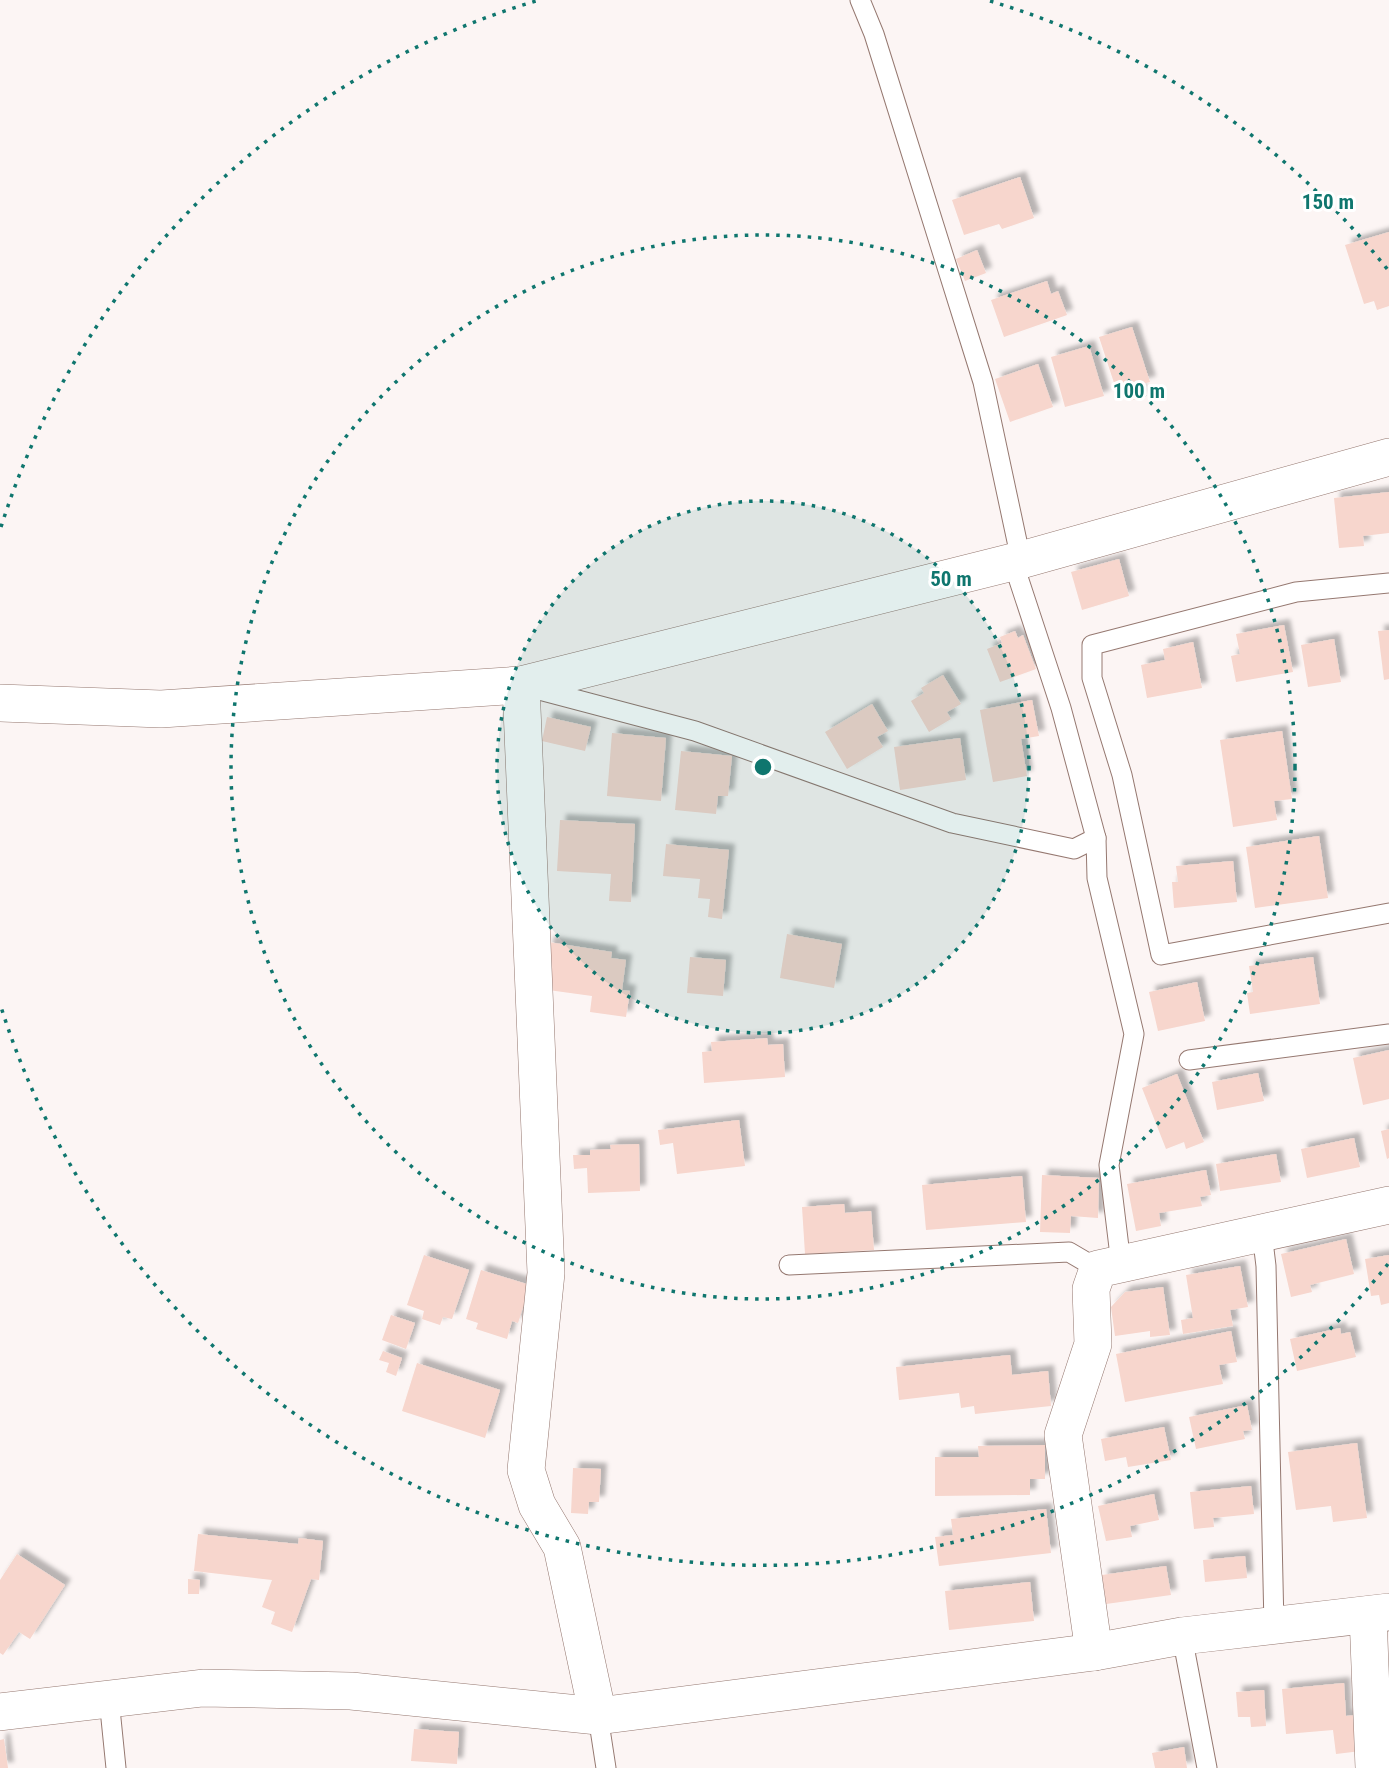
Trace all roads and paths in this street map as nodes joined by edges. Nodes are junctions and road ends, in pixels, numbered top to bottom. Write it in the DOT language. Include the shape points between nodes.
graph roads {
  1 [pos="860,0"];
  2 [pos="1389,457"];
  3 [pos="1017,561"];
  4 [pos="1389,583"];
  5 [pos="521,685"];
  6 [pos="0,703"];
  7 [pos="1096,838"];
  8 [pos="1389,913"];
  9 [pos="1389,1034"];
  10 [pos="1189,1060"];
  11 [pos="1389,1205"];
  12 [pos="1262,1233"];
  13 [pos="789,1265"];
  14 [pos="1109,1267"];
  15 [pos="1379,1613"];
  16 [pos="1274,1626"];
  17 [pos="1182,1636"];
  18 [pos="1094,1652"];
  19 [pos="109,1699"];
  20 [pos="0,1712"];
  21 [pos="598,1716"];
  22 [pos="116,1768"];
  23 [pos="606,1768"];
  24 [pos="1207,1768"];
  25 [pos="1374,1768"];
  1 -- 3 [label="lane" via="983,382"];
  2 -- 3 [label="street"];
  3 -- 5 [label="street"];
  3 -- 7 [label="lane"];
  4 -- 8 [label="lane" via="1296,592 1092,645 1092,678 1122,775 1161,955"];
  5 -- 6 [label="street" via="161,709"];
  5 -- 7 [label="lane" via="695,731 952,823 1074,849"];
  5 -- 21 [label="street" via="546,1273 526,1470 537,1505 562,1547"];
  7 -- 14 [label="lane" via="1097,878 1134,1034 1110,1165"];
  9 -- 10 [label="lane"];
  11 -- 12 [label="street"];
  12 -- 14 [label="street"];
  12 -- 16 [label="lane"];
  13 -- 14 [label="lane" via="1069,1252"];
  14 -- 18 [label="street" via="1091,1289 1093,1344 1063,1435"];
  15 -- 16 [label="street"];
  15 -- 25 [label="street"];
  16 -- 17 [label="street"];
  17 -- 18 [label="street"];
  17 -- 24 [label="lane"];
  18 -- 21 [label="street"];
  19 -- 20 [label="street"];
  19 -- 21 [label="street" via="203,1688 352,1692"];
  19 -- 22 [label="lane"];
  21 -- 23 [label="lane"];
}
